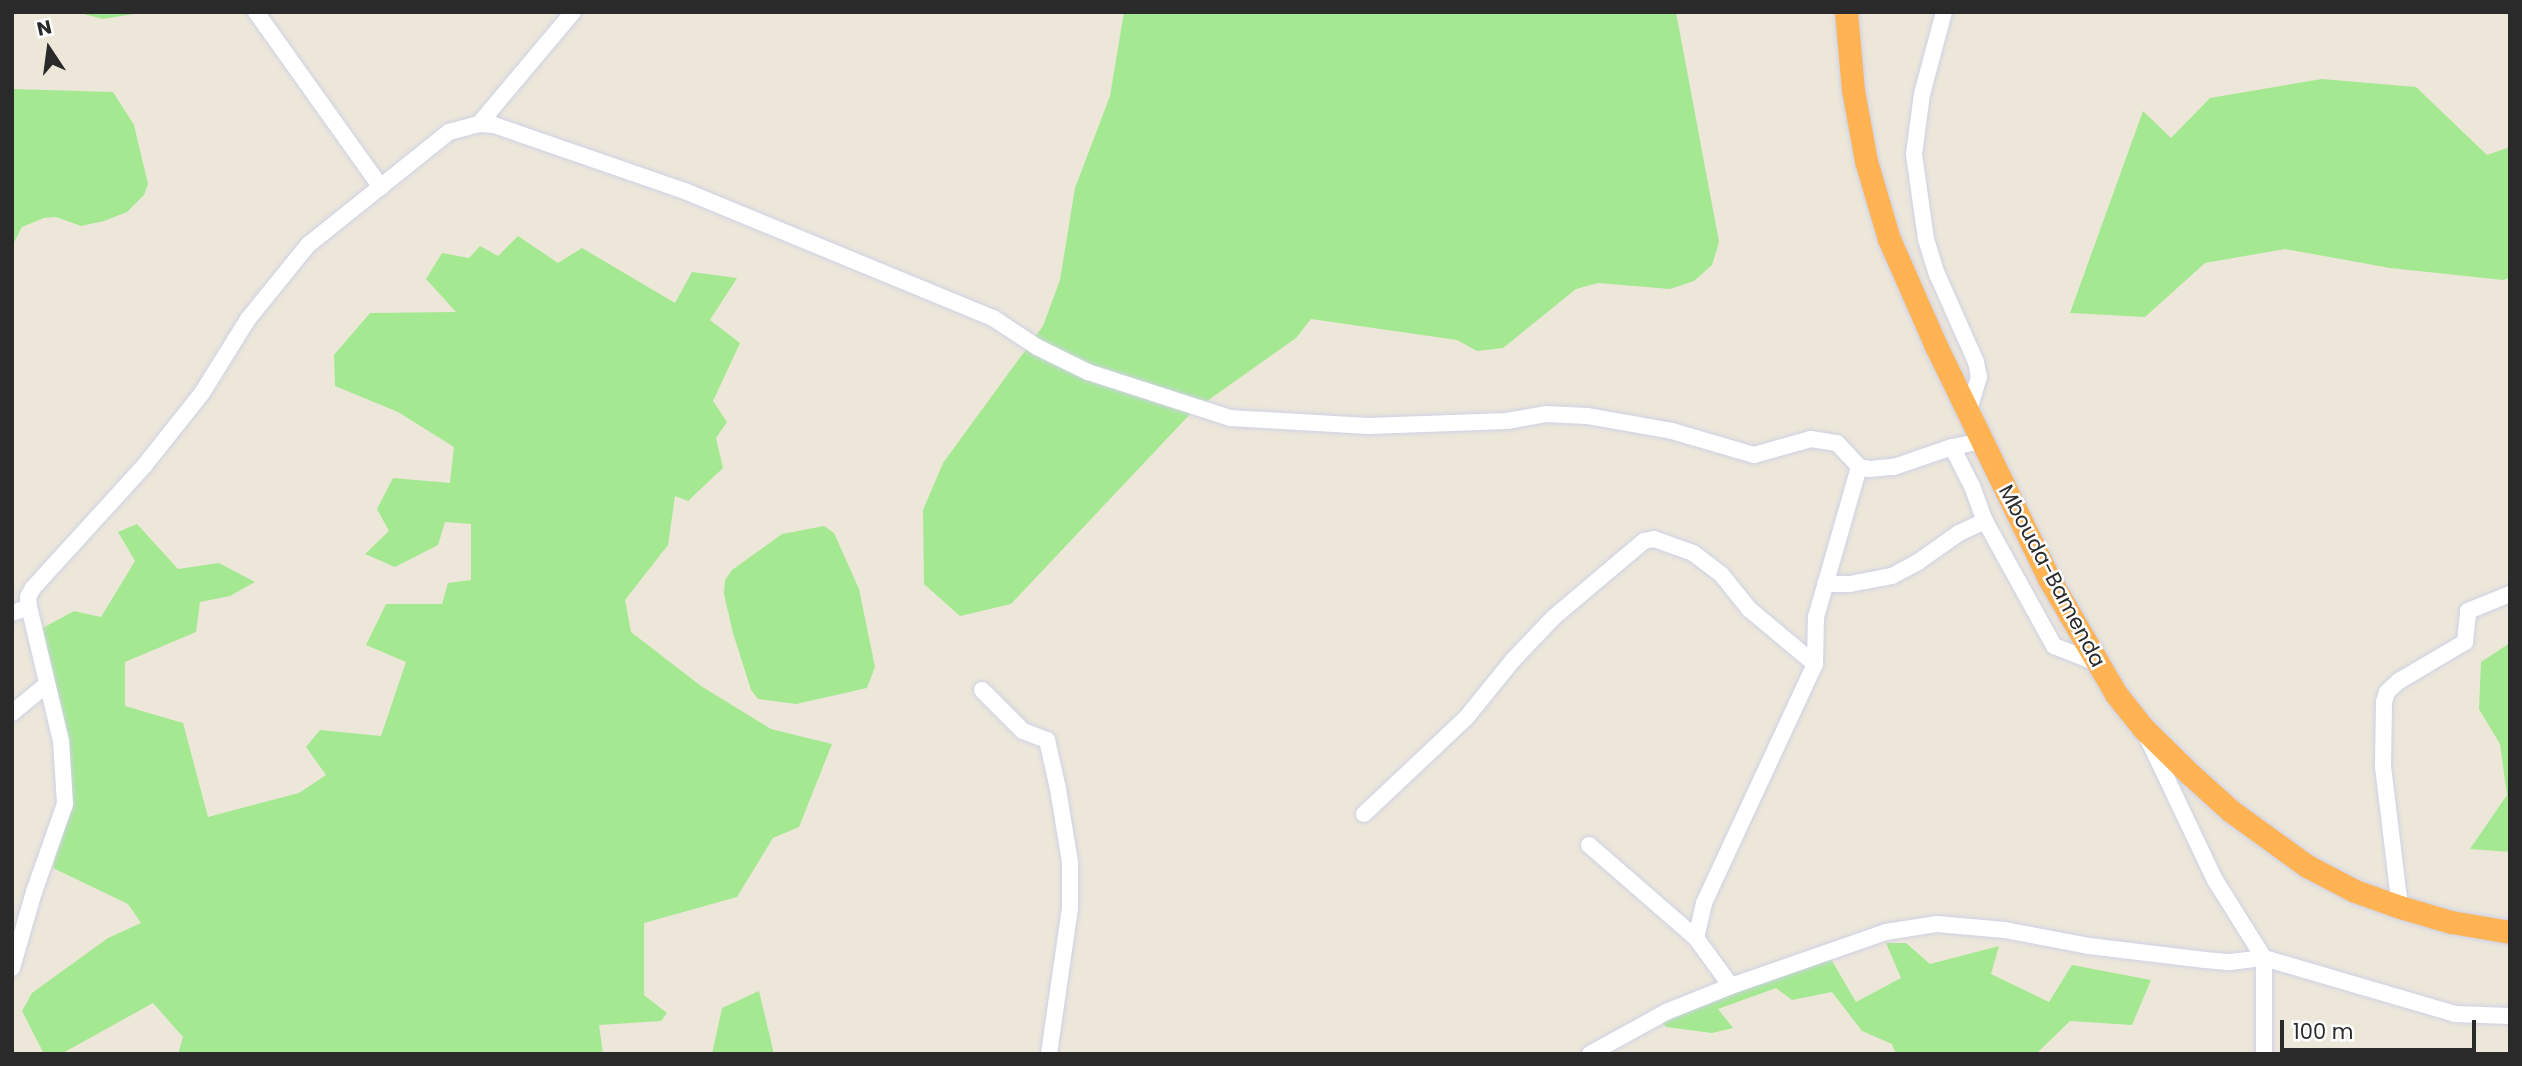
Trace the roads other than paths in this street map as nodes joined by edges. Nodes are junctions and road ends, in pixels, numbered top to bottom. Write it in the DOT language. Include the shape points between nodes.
graph roads {
  1 [pos="256,12"];
  2 [pos="573,12"];
  3 [pos="1846,12"];
  4 [pos="1944,12"];
  5 [pos="479,124"];
  6 [pos="381,187"];
  7 [pos="1968,412"];
  8 [pos="1983,441"];
  9 [pos="1952,447"];
  10 [pos="1859,467"];
  11 [pos="1985,521"];
  12 [pos="1825,584"];
  13 [pos="2510,594"];
  14 [pos="29,607"];
  15 [pos="12,613"];
  16 [pos="2097,663"];
  17 [pos="1815,664"];
  18 [pos="47,684"];
  19 [pos="982,690"];
  20 [pos="12,713"];
  21 [pos="2143,727"];
  22 [pos="1364,814"];
  23 [pos="1589,845"];
  24 [pos="2400,907"];
  25 [pos="2510,932"];
  26 [pos="1696,938"];
  27 [pos="2264,958"];
  28 [pos="12,968"];
  29 [pos="1731,986"];
  30 [pos="2510,1016"];
  31 [pos="1049,1054"];
  32 [pos="1590,1054"];
  33 [pos="2264,1054"];
  1 -- 6 [label="street"];
  2 -- 5 [label="street"];
  3 -- 7 [label="highway, Mbouda-Bamenda" via="1861,138 1889,239"];
  4 -- 7 [label="street" via="1922,94 1914,154 1926,239 1976,362 1979,377"];
  5 -- 6 [label="street" via="449,132"];
  5 -- 10 [label="street" via="494,125 687,192 993,318 1088,372 1230,418 1369,426 1507,421 1545,414 1587,416 1672,431 1755,455 1811,439 1837,443"];
  6 -- 14 [label="street" via="287,267 202,393 33,588"];
  7 -- 8 [label="highway, Mbouda-Bamenda"];
  8 -- 9 [label="street"];
  8 -- 16 [label="highway, Mbouda-Bamenda" via="2048,577"];
  9 -- 10 [label="street" via="1894,467"];
  9 -- 11 [label="street"];
  10 -- 12 [label="street"];
  11 -- 12 [label="street" via="1892,576"];
  11 -- 16 [label="street" via="2054,646"];
  12 -- 17 [label="street" via="1816,617"];
  13 -- 24 [label="street" via="2468,611 2465,642 2387,692 2383,766"];
  14 -- 15 [label="street"];
  14 -- 18 [label="street"];
  16 -- 21 [label="highway, Mbouda-Bamenda"];
  17 -- 22 [label="street" via="1758,618 1721,575 1693,554 1654,539 1644,541 1554,617 1466,718"];
  17 -- 26 [label="street" via="1704,903"];
  18 -- 20 [label="street"];
  18 -- 28 [label="street" via="61,741 65,804"];
  19 -- 31 [label="street" via="1023,731 1047,740 1058,789 1069,862 1070,908"];
  21 -- 24 [label="highway, Mbouda-Bamenda" via="2231,811 2307,866 2355,891"];
  21 -- 27 [label="street" via="2216,880"];
  23 -- 26 [label="street"];
  24 -- 25 [label="highway, Mbouda-Bamenda"];
  26 -- 29 [label="street"];
  27 -- 29 [label="street" via="2205,960 1937,924 1886,932"];
  27 -- 30 [label="street" via="2455,1014"];
  27 -- 33 [label="street"];
  29 -- 32 [label="street" via="1667,1012"];
}
